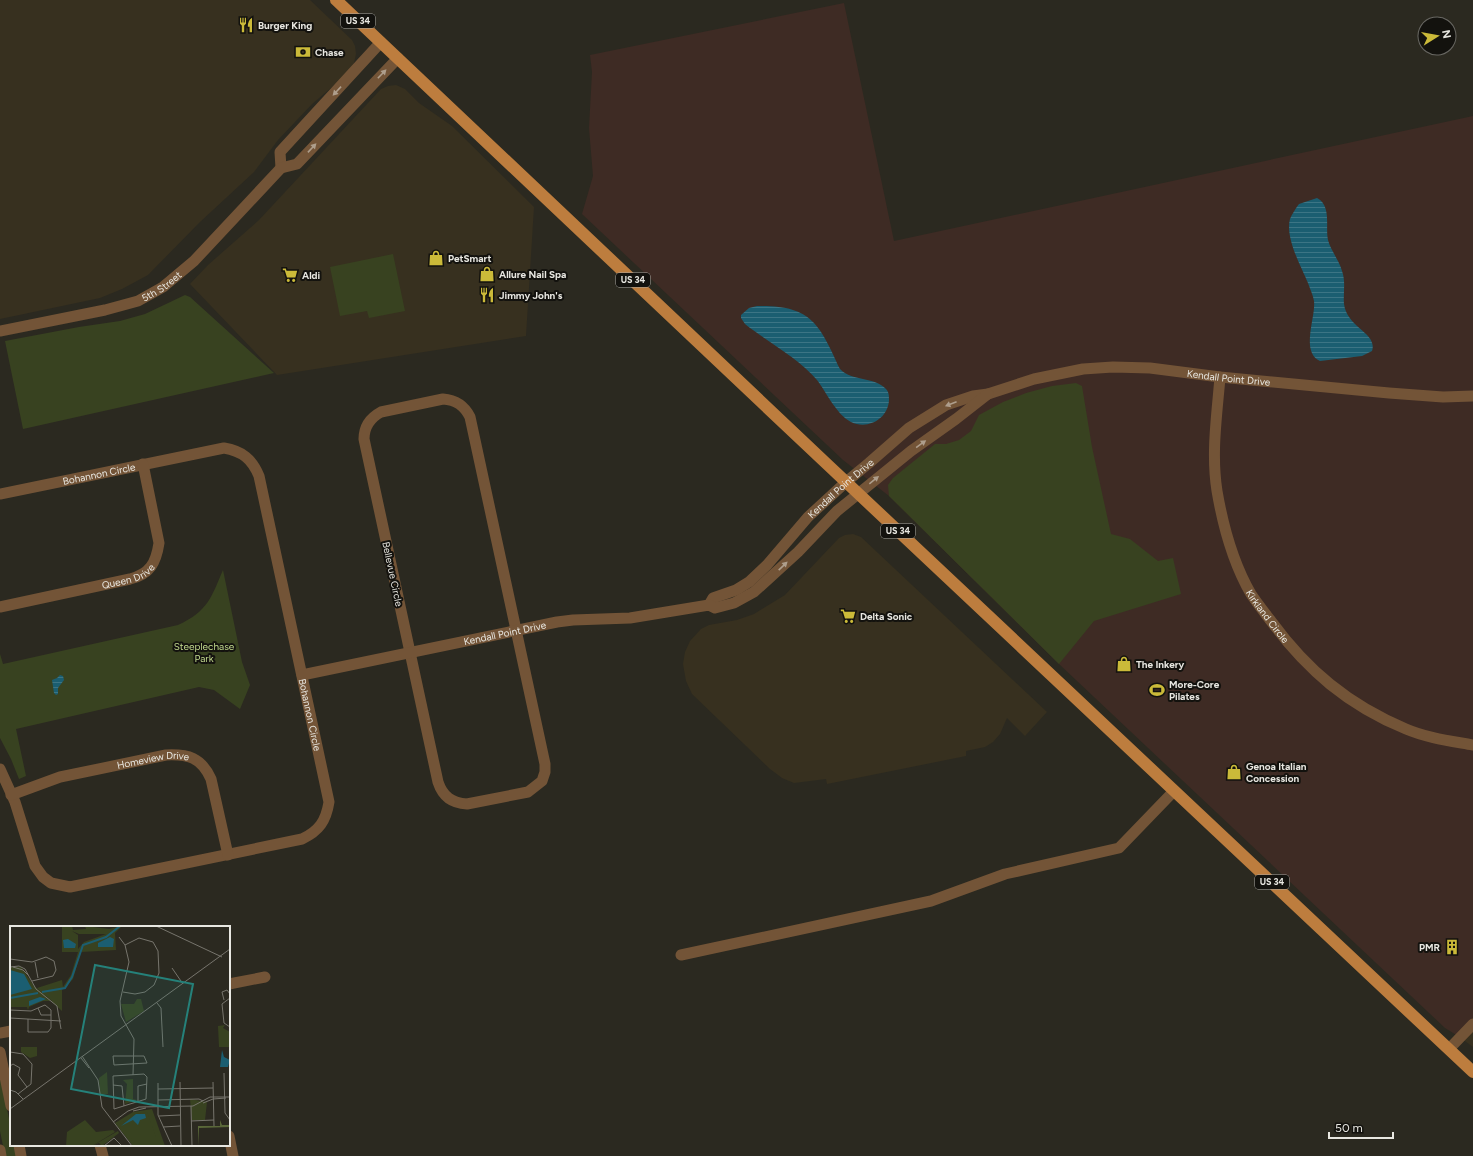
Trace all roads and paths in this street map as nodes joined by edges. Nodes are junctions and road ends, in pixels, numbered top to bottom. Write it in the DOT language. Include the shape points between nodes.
graph roads {
  1 [pos="336,0"];
  2 [pos="381,42"];
  3 [pos="398,58"];
  4 [pos="281,168"];
  5 [pos="0,331"];
  6 [pos="1220,377"];
  7 [pos="988,394"];
  8 [pos="1473,396"];
  9 [pos="143,464"];
  10 [pos="846,482"];
  11 [pos="858,493"];
  12 [pos="0,494"];
  13 [pos="752,587"];
  14 [pos="0,607"];
  15 [pos="517,630"];
  16 [pos="410,653"];
  17 [pos="302,675"];
  18 [pos="1473,745"];
  19 [pos="0,769"];
  20 [pos="1174,791"];
  21 [pos="12,795"];
  22 [pos="228,855"];
  23 [pos="680,955"];
  24 [pos="265,977"];
  25 [pos="230,984"];
  26 [pos="1473,1024"];
  27 [pos="10,1031"];
  28 [pos="0,1033"];
  29 [pos="1449,1049"];
  30 [pos="0,1052"];
  31 [pos="1473,1072"];
  32 [pos="10,1101"];
  33 [pos="230,1141"];
  34 [pos="19,1146"];
  35 [pos="100,1146"];
  36 [pos="0,1150"];
  37 [pos="1,1156"];
  38 [pos="21,1156"];
  39 [pos="103,1156"];
  40 [pos="233,1156"];
  1 -- 2 [label="main road, US 34"];
  2 -- 3 [label="main road, US 34"];
  2 -- 4 [label="street, one-way" via="280,152"];
  4 -- 3 [label="street, 5th Street, one-way" via="297,164"];
  3 -- 10 [label="main road, US 34"];
  4 -- 5 [label="street, 5th Street" via="194,261 163,287 138,301 105,310"];
  6 -- 7 [label="street, Kendall Point Drive" via="1150,368 1083,369 1034,379"];
  6 -- 8 [label="street, Kendall Point Drive" via="1389,393 1443,397"];
  6 -- 18 [label="street, Kirkland Circle" via="1214,442 1217,490 1232,552 1251,594 1308,666 1344,696 1407,730"];
  7 -- 10 [label="street, Kendall Point Drive, one-way" via="946,405 908,428"];
  11 -- 7 [label="street, Kendall Point Drive, one-way"];
  9 -- 12 [label="street, Bohannon Circle"];
  9 -- 14 [label="street, Queen Drive" via="159,543 158,553 148,570 142,575 119,582"];
  9 -- 17 [label="street, Bohannon Circle" via="224,448 238,451 250,460 259,476"];
  10 -- 11 [label="main road, US 34"];
  10 -- 13 [label="street, Kendall Point Drive" via="808,517"];
  13 -- 11 [label="street, Kendall Point Drive, one-way" via="798,552"];
  11 -- 20 [label="main road, US 34"];
  13 -- 15 [label="street, Kendall Point Drive" via="713,598 709,604 630,618 573,620"];
  15 -- 16 [label="street, Kendall Point Drive"];
  15 -- 16 [label="street, Bellevue Circle" via="546,764 542,781 528,792 467,804 457,803 444,795 438,782"];
  15 -- 16 [label="street, Bellevue Circle" via="467,410 459,403 443,399 390,410 381,412 372,419 364,433 364,440"];
  16 -- 17 [label="street, Kendall Point Drive"];
  17 -- 22 [label="street, Bohannon Circle" via="328,794 329,802 323,823 312,834 302,838"];
  19 -- 21 [label="street, Bohannon Circle"];
  20 -- 23 [label="street" via="1119,848 1005,874 931,900"];
  20 -- 29 [label="main road, US 34"];
  21 -- 22 [label="street, Bohannon Circle" via="35,866 51,883 79,886"];
  21 -- 22 [label="street, Homeview Drive" via="60,777 166,755 183,754 196,760 208,771"];
  24 -- 25 [label="street"];
  26 -- 29 [label="street"];
  27 -- 28 [label="street"];
  29 -- 31 [label="main road, US 34"];
  30 -- 32 [label="street"];
  33 -- 40 [label="street"];
  34 -- 38 [label="street"];
  35 -- 39 [label="street"];
  36 -- 37 [label="street"];
}
